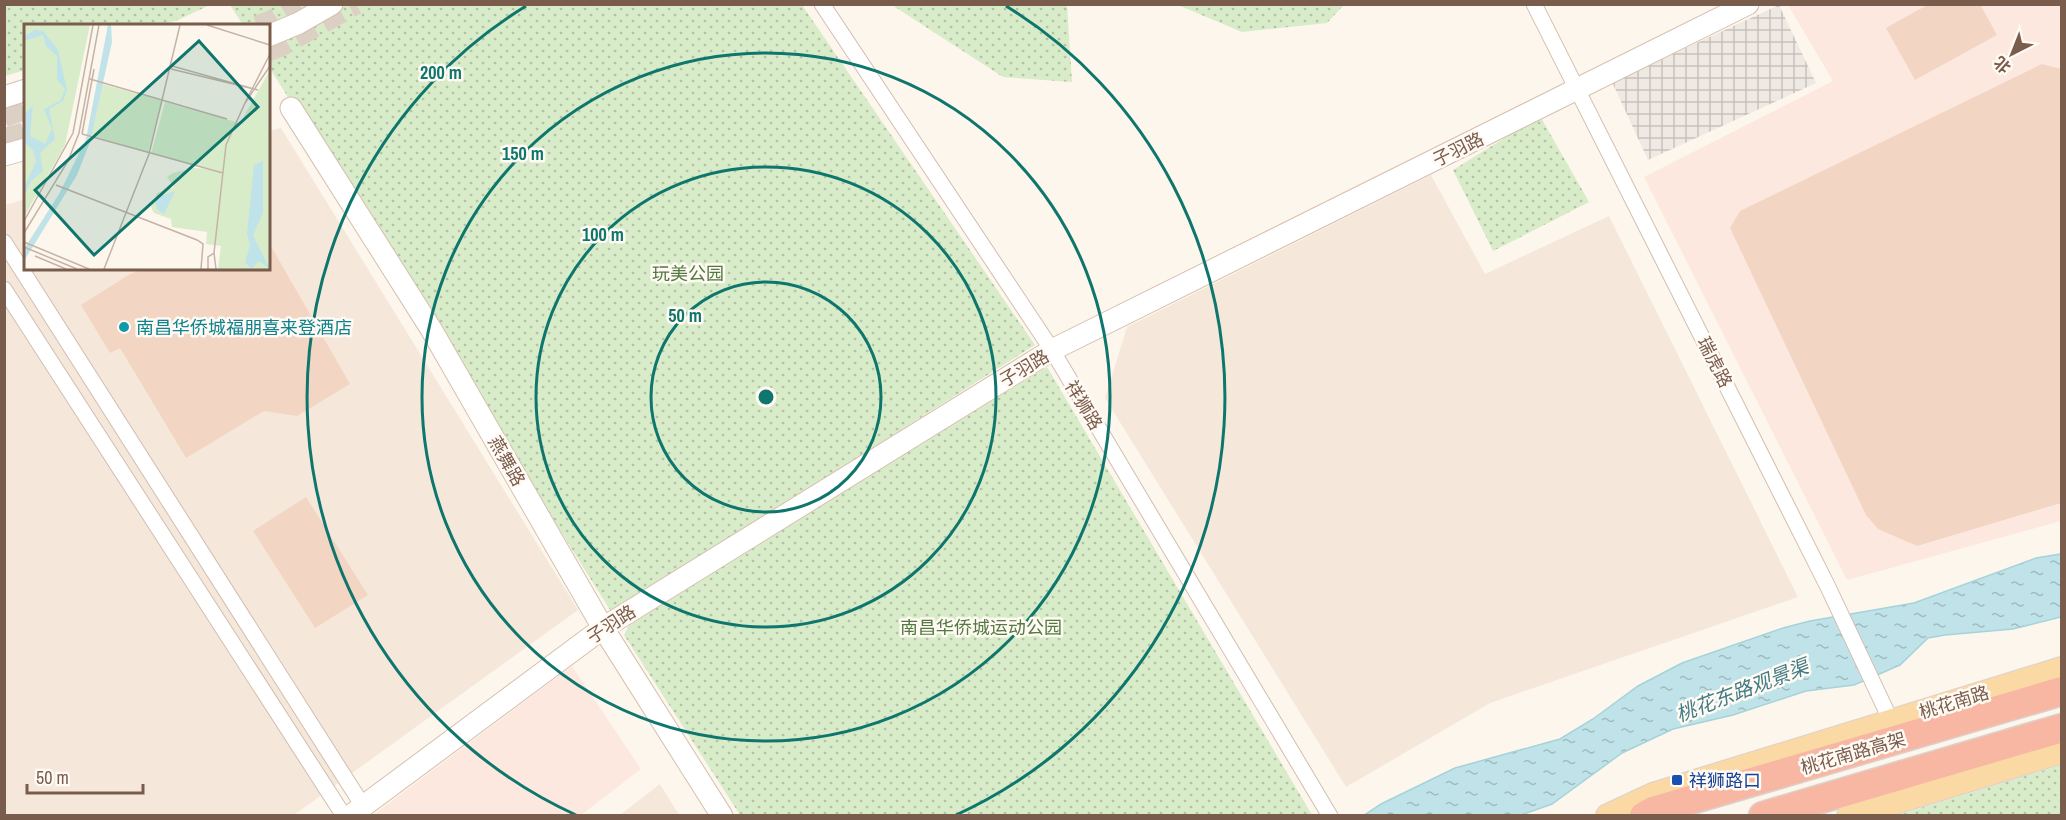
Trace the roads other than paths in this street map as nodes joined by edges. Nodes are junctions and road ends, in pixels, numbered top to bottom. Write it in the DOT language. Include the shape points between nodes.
graph roads {
  1 [pos="332,4"];
  2 [pos="822,4"];
  3 [pos="1534,4"];
  4 [pos="1748,4"];
  5 [pos="270,35"];
  6 [pos="1578,89"];
  7 [pos="24,91"];
  8 [pos="4,97"];
  9 [pos="291,108"];
  10 [pos="24,150"];
  11 [pos="4,155"];
  12 [pos="4,242"];
  13 [pos="4,289"];
  14 [pos="1052,350"];
  15 [pos="603,628"];
  16 [pos="2061,669"];
  17 [pos="2061,691"];
  18 [pos="1891,721"];
  19 [pos="2061,728"];
  20 [pos="2061,751"];
  21 [pos="356,811"];
  22 [pos="1329,814"];
  23 [pos="344,816"];
  24 [pos="722,816"];
  25 [pos="1608,816"];
  26 [pos="1644,816"];
  27 [pos="1763,816"];
  28 [pos="1849,816"];
  1 -- 5 [label="street"];
  2 -- 14 [label="street, 祥狮路"];
  3 -- 6 [label="street, 瑞虎路"];
  4 -- 6 [label="street, 子羽路"];
  6 -- 14 [label="street, 子羽路"];
  6 -- 18 [label="street, 瑞虎路" via="1828,587"];
  7 -- 8 [label="street"];
  9 -- 15 [label="street, 燕舞路" via="430,329"];
  10 -- 11 [label="street"];
  12 -- 21 [label="street"];
  13 -- 23 [label="street"];
  14 -- 15 [label="street, 子羽路"];
  14 -- 22 [label="street, 祥狮路"];
  15 -- 21 [label="street, 子羽路"];
  15 -- 24 [label="street, 燕舞路"];
  16 -- 18 [label="main road, 桃花南路"];
  17 -- 26 [label="highway, 桃花南路高架"];
  18 -- 25 [label="main road, 桃花南路" via="1653,795"];
  19 -- 27 [label="highway, 桃花南路高架"];
  20 -- 28 [label="main road"];
}
